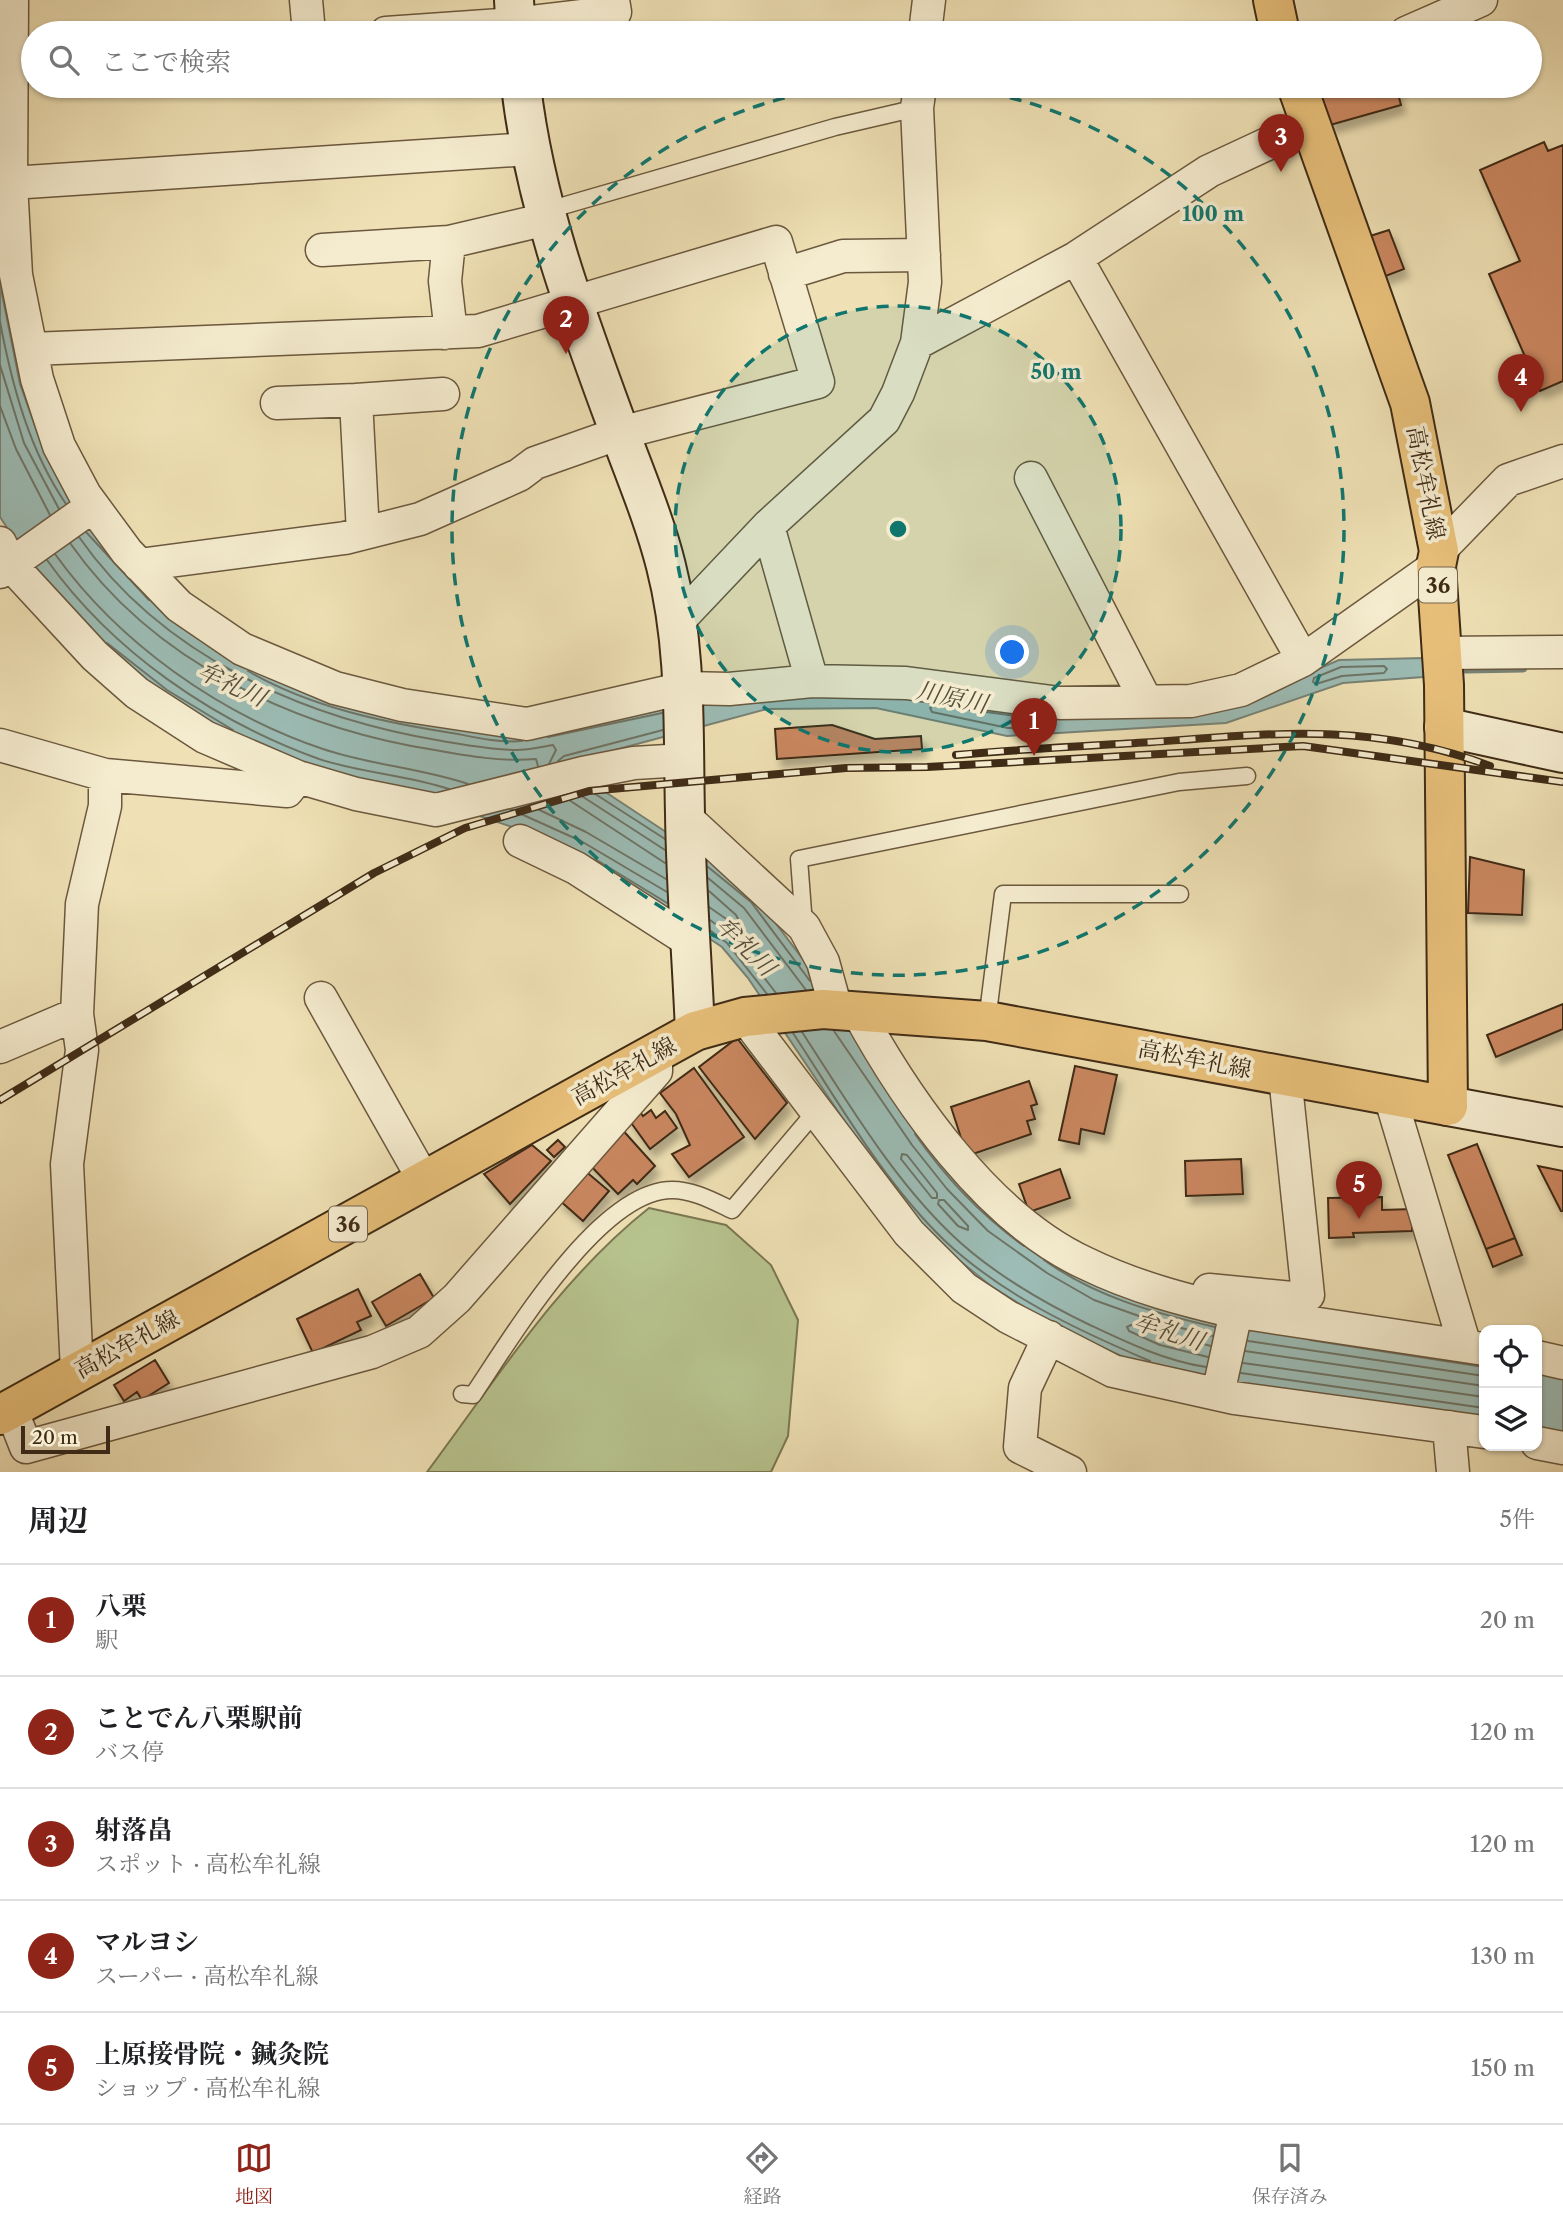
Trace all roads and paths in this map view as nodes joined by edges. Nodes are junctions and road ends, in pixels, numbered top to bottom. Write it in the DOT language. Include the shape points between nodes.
graph roads {
  1 [pos="12,0"];
  2 [pos="306,0"];
  3 [pos="613,0"];
  4 [pos="929,0"];
  5 [pos="1273,0"];
  6 [pos="1481,0"];
  7 [pos="515,19"];
  8 [pos="308,21"];
  9 [pos="497,21"];
  10 [pos="926,21"];
  11 [pos="1277,21"];
  12 [pos="1433,21"];
  13 [pos="21,45"];
  14 [pos="21,76"];
  15 [pos="523,98"];
  16 [pos="915,98"];
  17 [pos="918,98"];
  18 [pos="1301,98"];
  19 [pos="1310,124"];
  20 [pos="530,149"];
  21 [pos="11,183"];
  22 [pos="546,215"];
  23 [pos="449,242"];
  24 [pos="322,250"];
  25 [pos="924,255"];
  26 [pos="1076,258"];
  27 [pos="785,274"];
  28 [pos="573,303"];
  29 [pos="444,333"];
  30 [pos="917,343"];
  31 [pos="31,349"];
  32 [pos="443,394"];
  33 [pos="356,400"];
  34 [pos="277,403"];
  35 [pos="620,433"];
  36 [pos="1563,461"];
  37 [pos="1031,478"];
  38 [pos="93,506"];
  39 [pos="768,526"];
  40 [pos="363,533"];
  41 [pos="1438,558"];
  42 [pos="3,560"];
  43 [pos="139,565"];
  44 [pos="678,620"];
  45 [pos="1563,652"];
  46 [pos="1442,653"];
  47 [pos="1303,660"];
  48 [pos="812,681"];
  49 [pos="684,696"];
  50 [pos="1146,701"];
  51 [pos="1444,727"];
  52 [pos="0,745"];
  53 [pos="1563,753"];
  54 [pos="684,760"];
  55 [pos="105,775"];
  56 [pos="1247,776"];
  57 [pos="298,777"];
  58 [pos="685,817"];
  59 [pos="520,841"];
  60 [pos="1180,894"];
  61 [pos="804,927"];
  62 [pos="691,942"];
  63 [pos="321,998"];
  64 [pos="839,1009"];
  65 [pos="77,1014"];
  66 [pos="756,1015"];
  67 [pos="988,1021"];
  68 [pos="695,1031"];
  69 [pos="0,1046"];
  70 [pos="656,1053"];
  71 [pos="1285,1076"];
  72 [pos="1390,1096"];
  73 [pos="1448,1106"];
  74 [pos="816,1111"];
  75 [pos="1563,1127"];
  76 [pos="425,1182"];
  77 [pos="1100,1250"];
  78 [pos="1236,1316"];
  79 [pos="1049,1338"];
  80 [pos="1475,1348"];
  81 [pos="1542,1358"];
  82 [pos="1563,1363"];
  83 [pos="77,1371"];
  84 [pos="1219,1388"];
  85 [pos="461,1394"];
  86 [pos="5,1412"];
  87 [pos="1449,1427"];
  88 [pos="1479,1431"];
  89 [pos="1542,1444"];
  90 [pos="1563,1448"];
  91 [pos="31,1460"];
  92 [pos="1070,1472"];
  93 [pos="1453,1472"];
  1 -- 13 [label="street"];
  2 -- 8 [label="street"];
  3 -- 7 [label="street" via="615,12"];
  4 -- 10 [label="street"];
  5 -- 11 [label="main road"];
  6 -- 12 [label="street"];
  7 -- 9 [label="street"];
  14 -- 21 [label="street"];
  15 -- 20 [label="street"];
  16 -- 22 [label="lane"];
  17 -- 25 [label="street"];
  18 -- 19 [label="main road, 高松牟礼線 / 36"];
  19 -- 26 [label="street" via="1209,171"];
  19 -- 41 [label="main road, 高松牟礼線 / 36" via="1410,403 1424,459"];
  20 -- 21 [label="street"];
  20 -- 22 [label="street"];
  21 -- 31 [label="street" via="16,275"];
  22 -- 23 [label="street"];
  22 -- 28 [label="street"];
  23 -- 24 [label="street"];
  23 -- 29 [label="street" via="445,281 450,324"];
  25 -- 27 [label="street" via="844,256"];
  25 -- 30 [label="street"];
  26 -- 30 [label="street"];
  26 -- 47 [label="street"];
  27 -- 28 [label="street" via="776,242"];
  27 -- 35 [label="street" via="818,382"];
  28 -- 29 [label="street" via="478,331"];
  28 -- 35 [label="street"];
  29 -- 31 [label="street"];
  30 -- 39 [label="street" via="884,420"];
  31 -- 38 [label="street" via="59,446"];
  32 -- 33 [label="street"];
  33 -- 34 [label="street"];
  33 -- 40 [label="street"];
  35 -- 40 [label="street" via="535,463 519,475 420,519"];
  35 -- 44 [label="street" via="665,564"];
  36 -- 41 [label="street" via="1508,480"];
  37 -- 50 [label="street"];
  38 -- 42 [label="street"];
  38 -- 43 [label="street"];
  39 -- 44 [label="street"];
  39 -- 48 [label="street"];
  40 -- 43 [label="street"];
  41 -- 46 [label="main road, 高松牟礼線 / 36"];
  41 -- 47 [label="street"];
  42 -- 57 [label="street" via="95,656 137,692 205,737"];
  43 -- 49 [label="street" via="179,606 242,649 335,688 402,705 527,724"];
  44 -- 49 [label="street"];
  45 -- 46 [label="street"];
  46 -- 51 [label="main road, 高松牟礼線 / 36"];
  47 -- 50 [label="street" via="1241,690 1191,701"];
  48 -- 49 [label="street"];
  48 -- 50 [label="street" via="906,683 1060,703"];
  49 -- 54 [label="street"];
  51 -- 53 [label="street"];
  51 -- 73 [label="main road, 高松牟礼線 / 36"];
  52 -- 55 [label="street"];
  54 -- 57 [label="street" via="583,773 436,810"];
  54 -- 58 [label="street"];
  55 -- 57 [label="street" via="287,791"];
  55 -- 65 [label="street" via="105,806 82,904"];
  56 -- 61 [label="lane" via="1179,782 799,859"];
  58 -- 61 [label="street"];
  58 -- 62 [label="street"];
  59 -- 62 [label="street" via="576,868"];
  60 -- 67 [label="lane" via="1003,894"];
  61 -- 64 [label="street" via="823,962"];
  62 -- 68 [label="street"];
  63 -- 76 [label="street"];
  64 -- 66 [label="main road, 高松牟礼線 / 36"];
  64 -- 67 [label="main road, 高松牟礼線 / 36"];
  64 -- 78 [label="street" via="881,1054 969,1172 1006,1212 1082,1262 1157,1293"];
  65 -- 69 [label="street"];
  65 -- 83 [label="street" via="82,1050 67,1164"];
  66 -- 68 [label="main road, 高松牟礼線 / 36"];
  66 -- 74 [label="street"];
  67 -- 71 [label="main road, 高松牟礼線 / 36"];
  68 -- 70 [label="main road, 高松牟礼線 / 36"];
  70 -- 76 [label="main road, 高松牟礼線 / 36"];
  70 -- 91 [label="street" via="656,1071 457,1298 419,1332 372,1352"];
  71 -- 72 [label="main road, 高松牟礼線 / 36"];
  71 -- 77 [label="street" via="1308,1296 1201,1290 1160,1279"];
  72 -- 73 [label="main road, 高松牟礼線 / 36"];
  72 -- 80 [label="street"];
  73 -- 75 [label="street"];
  74 -- 79 [label="street" via="909,1233 964,1287"];
  74 -- 85 [label="lane" via="732,1210 699,1195 671,1190 642,1196 617,1213 581,1246 541,1295 473,1395"];
  76 -- 83 [label="main road, 高松牟礼線 / 36"];
  78 -- 80 [label="street"];
  78 -- 84 [label="street"];
  79 -- 84 [label="street" via="1113,1371"];
  79 -- 92 [label="street" via="1025,1388 1020,1447"];
  81 -- 82 [label="street"];
  83 -- 86 [label="main road, 高松牟礼線 / 36"];
  84 -- 87 [label="street"];
  86 -- 91 [label="street"];
  87 -- 88 [label="street"];
  87 -- 93 [label="street"];
  89 -- 90 [label="street"];
}
